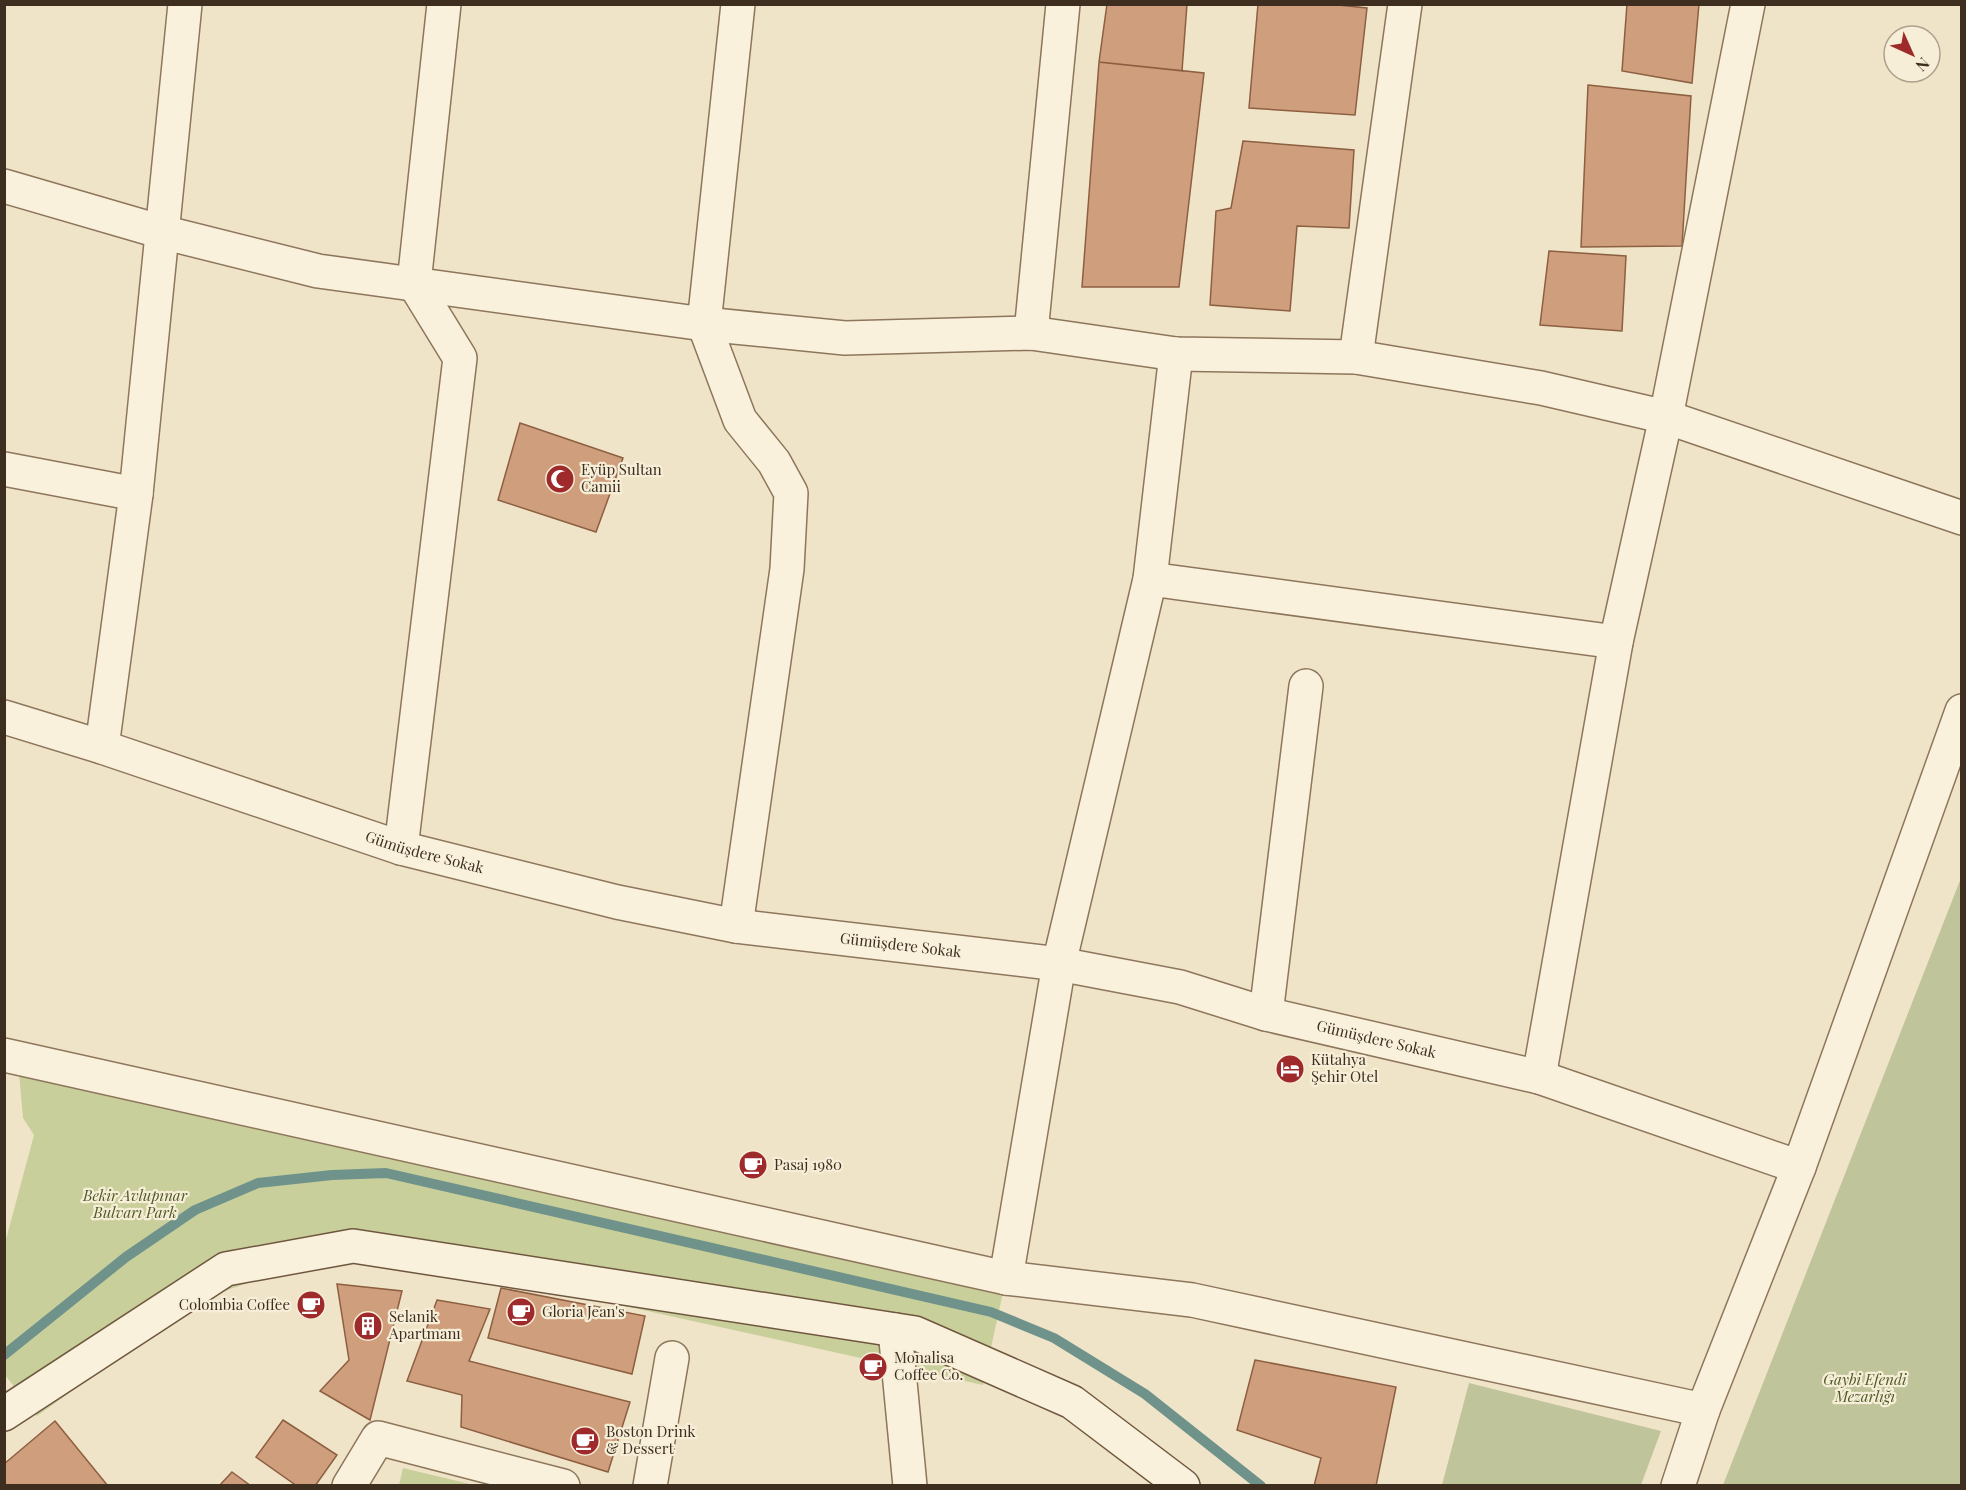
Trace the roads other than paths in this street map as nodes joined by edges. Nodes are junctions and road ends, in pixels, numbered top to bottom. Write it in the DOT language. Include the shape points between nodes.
graph roads {
  1 [pos="185,4"];
  2 [pos="444,4"];
  3 [pos="738,4"];
  4 [pos="1063,4"];
  5 [pos="1405,4"];
  6 [pos="1748,4"];
  7 [pos="4,186"];
  8 [pos="162,232"];
  9 [pos="414,283"];
  10 [pos="704,324"];
  11 [pos="1031,333"];
  12 [pos="1176,354"];
  13 [pos="1356,357"];
  14 [pos="1666,417"];
  15 [pos="4,469"];
  16 [pos="136,494"];
  17 [pos="1962,518"];
  18 [pos="1150,579"];
  19 [pos="1616,642"];
  20 [pos="1306,686"];
  21 [pos="1962,711"];
  22 [pos="4,717"];
  23 [pos="102,747"];
  24 [pos="401,848"];
  25 [pos="736,926"];
  26 [pos="1059,964"];
  27 [pos="1266,1014"];
  28 [pos="4,1055"];
  29 [pos="1539,1077"];
  30 [pos="1799,1167"];
  31 [pos="1006,1278"];
  32 [pos="895,1330"];
  33 [pos="672,1358"];
  34 [pos="1703,1410"];
  35 [pos="4,1414"];
  36 [pos="349,1485"];
  37 [pos="563,1485"];
  38 [pos="650,1485"];
  39 [pos="910,1485"];
  40 [pos="1183,1485"];
  41 [pos="1678,1485"];
  1 -- 8 [label="street"];
  2 -- 9 [label="street"];
  3 -- 10 [label="street"];
  4 -- 11 [label="street"];
  5 -- 13 [label="street"];
  6 -- 14 [label="street"];
  7 -- 8 [label="street"];
  8 -- 9 [label="street" via="318,271"];
  8 -- 16 [label="street"];
  9 -- 10 [label="street"];
  9 -- 24 [label="street" via="460,358"];
  10 -- 11 [label="street" via="845,338"];
  10 -- 25 [label="street" via="740,420 774,462 791,493 787,569"];
  11 -- 12 [label="street"];
  12 -- 13 [label="street"];
  12 -- 18 [label="street"];
  13 -- 14 [label="street" via="1541,388"];
  14 -- 17 [label="street"];
  14 -- 19 [label="street"];
  15 -- 16 [label="street"];
  16 -- 23 [label="street"];
  18 -- 19 [label="street"];
  18 -- 26 [label="street"];
  19 -- 29 [label="street"];
  20 -- 27 [label="street"];
  21 -- 30 [label="street"];
  22 -- 23 [label="street, Gümüşdere Sokak"];
  23 -- 24 [label="street, Gümüşdere Sokak"];
  24 -- 25 [label="street, Gümüşdere Sokak" via="617,902"];
  25 -- 26 [label="street, Gümüşdere Sokak"];
  26 -- 27 [label="street, Gümüşdere Sokak" via="1180,987"];
  26 -- 31 [label="street"];
  27 -- 29 [label="street, Gümüşdere Sokak"];
  28 -- 31 [label="street"];
  29 -- 30 [label="street, Gümüşdere Sokak"];
  30 -- 34 [label="street"];
  31 -- 34 [label="street" via="1192,1300"];
  32 -- 35 [label="street" via="353,1246 226,1269"];
  32 -- 39 [label="street"];
  32 -- 40 [label="street" via="915,1333 1072,1402"];
  33 -- 38 [label="street"];
  34 -- 41 [label="street"];
  36 -- 37 [label="street" via="378,1438"];
}
